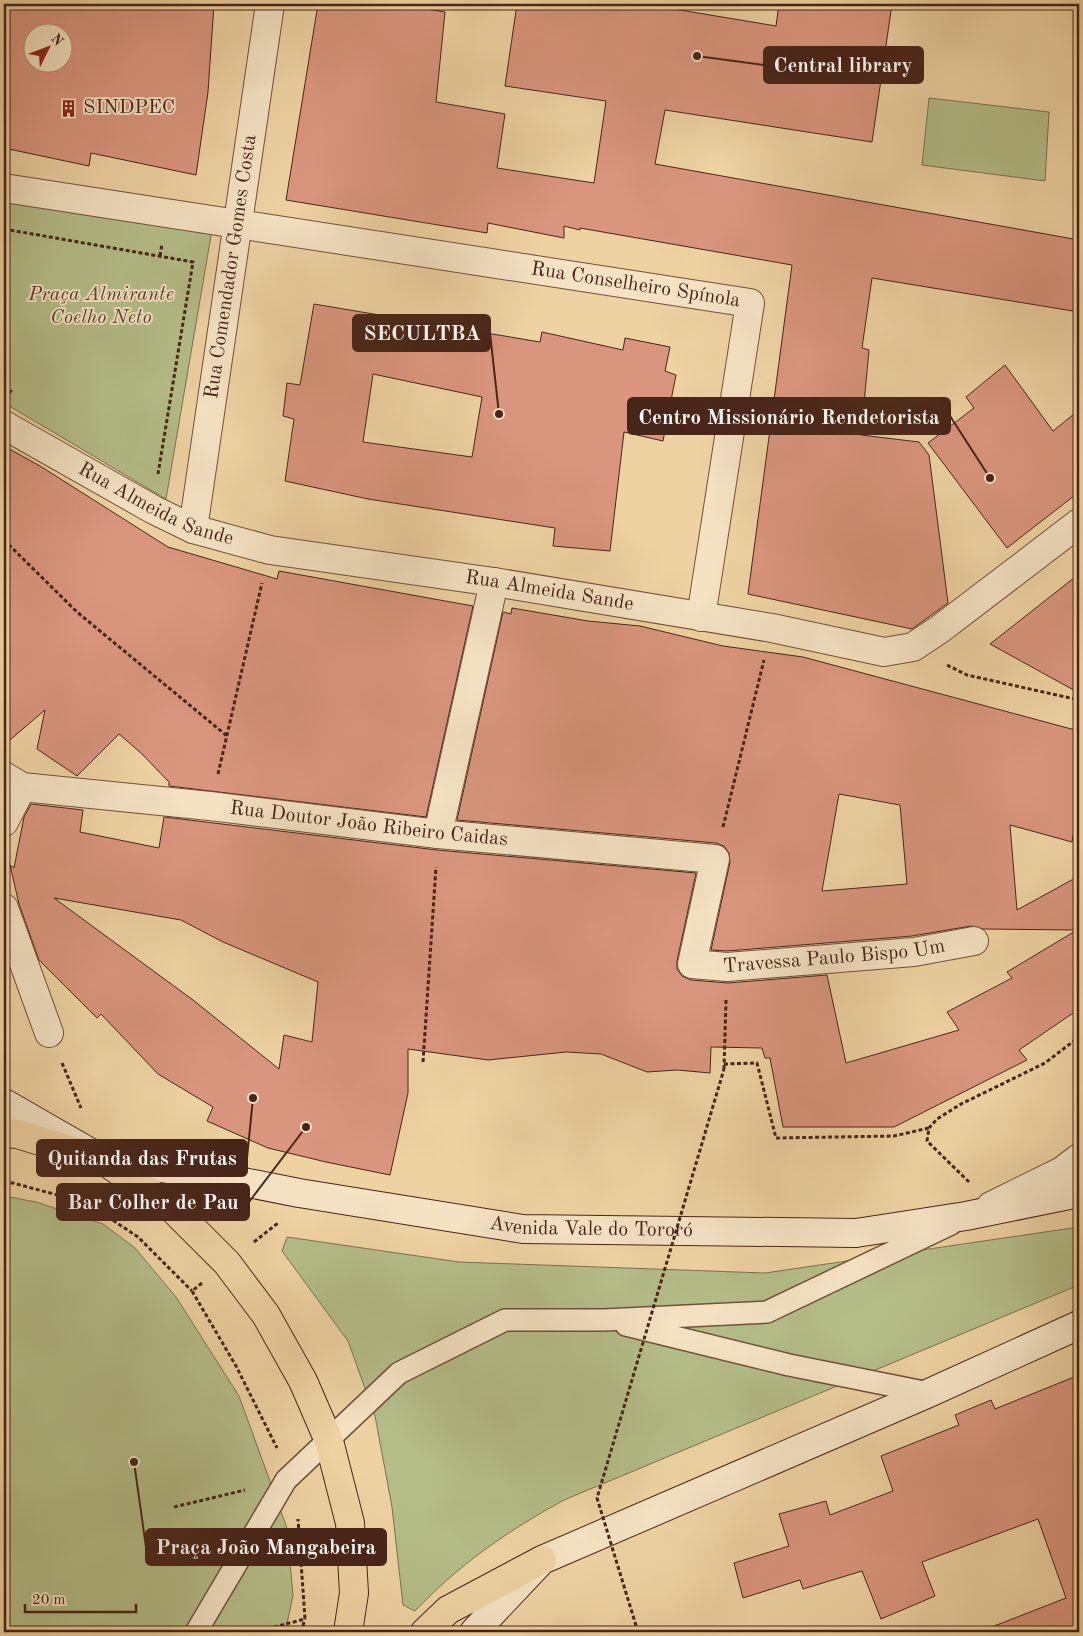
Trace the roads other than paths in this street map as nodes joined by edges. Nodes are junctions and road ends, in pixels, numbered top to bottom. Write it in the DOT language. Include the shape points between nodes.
graph roads {
  1 [pos="270,4"];
  2 [pos="4,188"];
  3 [pos="237,224"];
  4 [pos="4,425"];
  5 [pos="1079,522"];
  6 [pos="193,529"];
  7 [pos="494,582"];
  8 [pos="701,617"];
  9 [pos="13,782"];
  10 [pos="4,822"];
  11 [pos="438,834"];
  12 [pos="4,908"];
  13 [pos="974,940"];
  14 [pos="692,964"];
  15 [pos="49,1033"];
  16 [pos="4,1103"];
  17 [pos="4,1133"];
  18 [pos="1079,1158"];
  19 [pos="103,1160"];
  20 [pos="1079,1193"];
  21 [pos="966,1216"];
  22 [pos="604,1320"];
  23 [pos="1079,1325"];
  24 [pos="930,1394"];
  25 [pos="329,1441"];
  26 [pos="542,1560"];
  27 [pos="196,1632"];
  28 [pos="348,1632"];
  29 [pos="425,1632"];
  30 [pos="474,1632"];
  1 -- 3 [label="street, Rua Comendador Gomes Costa"];
  2 -- 3 [label="street"];
  3 -- 6 [label="street, Rua Comendador Gomes Costa"];
  3 -- 8 [label="street, Rua Conselheiro Spínola" via="750,304"];
  4 -- 6 [label="street, Rua Almeida Sande"];
  5 -- 8 [label="street, Rua Almeida Sande" via="913,647 884,652 772,628"];
  6 -- 7 [label="street, Rua Almeida Sande" via="270,550"];
  7 -- 8 [label="street, Rua Almeida Sande"];
  7 -- 11 [label="street"];
  9 -- 10 [label="street"];
  9 -- 11 [label="street, Rua Doutor João Ribeiro Caidas"];
  11 -- 14 [label="street, Rua Doutor João Ribeiro Caidas" via="716,859"];
  12 -- 15 [label="street"];
  13 -- 14 [label="street, Travessa Paulo Bispo Um" via="914,952 727,967"];
  16 -- 19 [label="street"];
  17 -- 19 [label="main road"];
  18 -- 21 [label="street" via="1062,1172"];
  19 -- 21 [label="street, Avenida Vale do Tororó" via="524,1229 856,1233"];
  19 -- 25 [label="main road" via="171,1207 227,1264 266,1314 303,1380"];
  20 -- 21 [label="street, Avenida Vale do Tororó"];
  21 -- 22 [label="lane" via="767,1312"];
  22 -- 24 [label="lane" via="789,1365"];
  22 -- 25 [label="lane" via="505,1320 399,1373"];
  23 -- 24 [label="street"];
  24 -- 26 [label="street"];
  25 -- 27 [label="lane" via="286,1480"];
  25 -- 28 [label="main road" via="350,1522 354,1593"];
  26 -- 29 [label="main road" via="448,1610"];
  26 -- 30 [label="street"];
}
